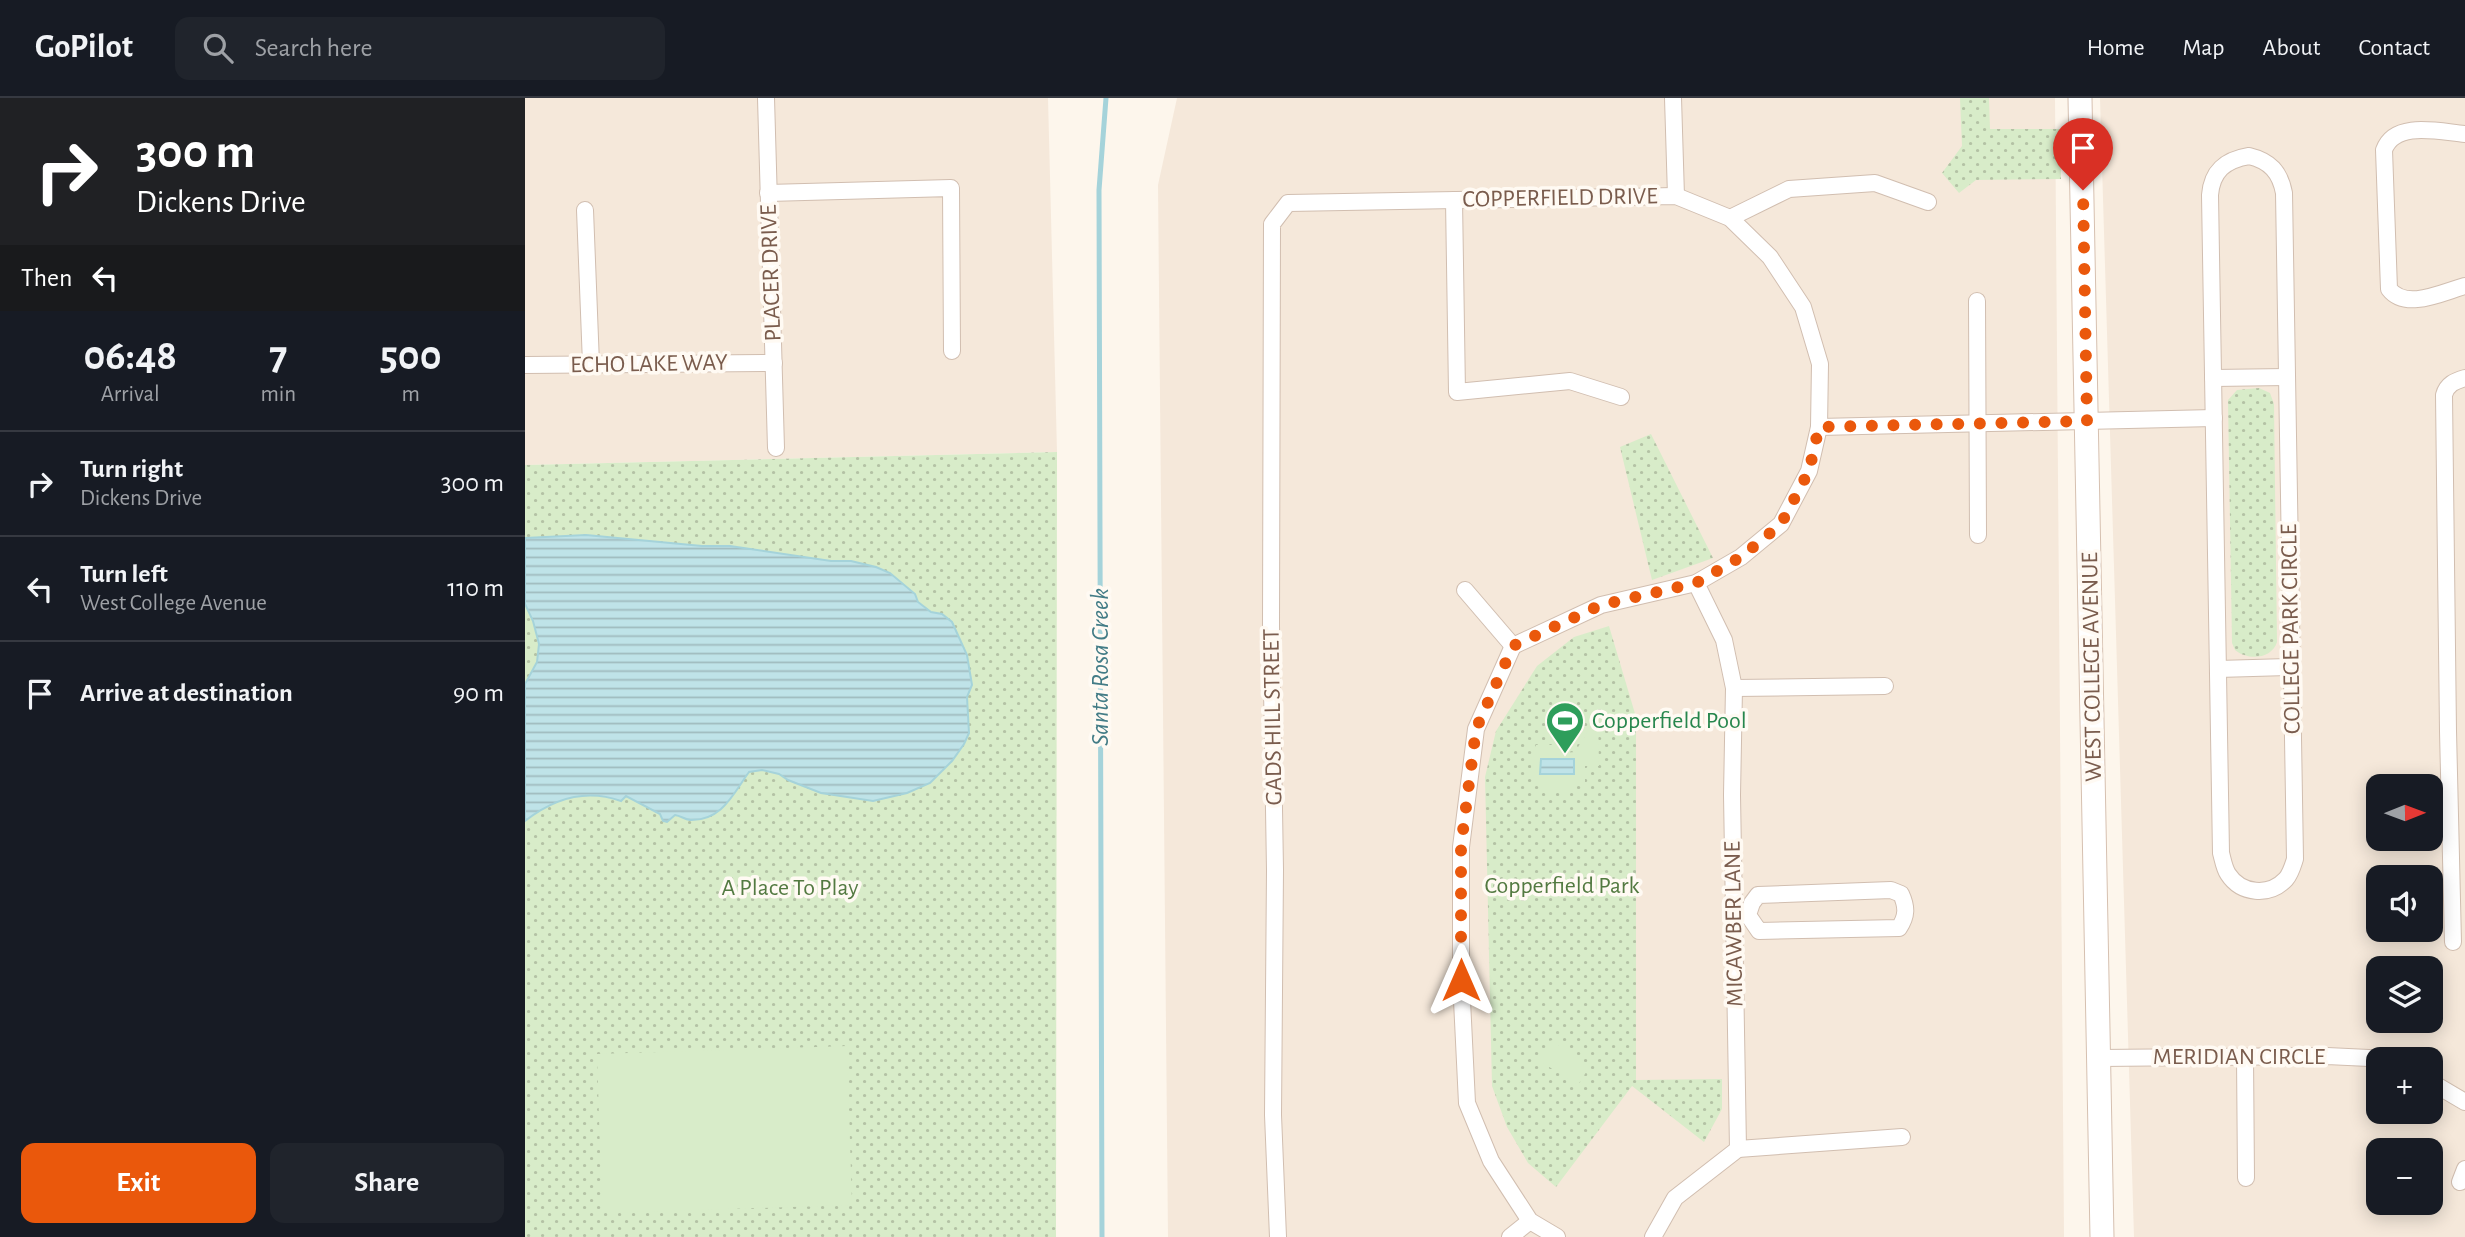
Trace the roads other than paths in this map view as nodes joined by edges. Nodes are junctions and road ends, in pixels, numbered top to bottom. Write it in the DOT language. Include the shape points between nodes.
graph roads {
  1 [pos="766,98"];
  2 [pos="1673,98"];
  3 [pos="2080,98"];
  4 [pos="2465,134"];
  5 [pos="768,192"];
  6 [pos="1676,196"];
  7 [pos="1454,201"];
  8 [pos="1928,202"];
  9 [pos="1288,203"];
  10 [pos="585,211"];
  11 [pos="1730,218"];
  12 [pos="2465,286"];
  13 [pos="1977,301"];
  14 [pos="952,351"];
  15 [pos="774,363"];
  16 [pos="591,364"];
  17 [pos="525,366"];
  18 [pos="2287,377"];
  19 [pos="2213,378"];
  20 [pos="2465,378"];
  21 [pos="1622,397"];
  22 [pos="2214,418"];
  23 [pos="2087,421"];
  24 [pos="1977,424"];
  25 [pos="1819,427"];
  26 [pos="776,448"];
  27 [pos="1978,535"];
  28 [pos="1696,583"];
  29 [pos="1465,590"];
  30 [pos="1513,646"];
  31 [pos="2292,667"];
  32 [pos="2218,669"];
  33 [pos="1885,686"];
  34 [pos="1734,688"];
  35 [pos="2448,731"];
  36 [pos="2465,732"];
  37 [pos="2458,875"];
  38 [pos="1741,916"];
  39 [pos="2453,942"];
  40 [pos="2245,1057"];
  41 [pos="2099,1058"];
  42 [pos="2366,1058"];
  43 [pos="2443,1089"];
  44 [pos="2465,1102"];
  45 [pos="1902,1137"];
  46 [pos="1738,1149"];
  47 [pos="2246,1178"];
  48 [pos="1530,1221"];
  49 [pos="1278,1237"];
  50 [pos="1510,1237"];
  51 [pos="1557,1237"];
  52 [pos="1653,1237"];
  53 [pos="2102,1237"];
  1 -- 5 [label="street, PLACER DRIVE"];
  2 -- 6 [label="street"];
  3 -- 23 [label="main road, WEST COLLEGE AVENUE"];
  4 -- 12 [label="street" via="2411,130 2393,135 2384,150 2389,289 2399,298 2414,300"];
  5 -- 14 [label="street" via="951,188"];
  5 -- 15 [label="street, PLACER DRIVE"];
  6 -- 7 [label="street, COPPERFIELD DRIVE"];
  6 -- 11 [label="street, COPPERFIELD DRIVE"];
  7 -- 9 [label="street, COPPERFIELD DRIVE"];
  7 -- 21 [label="street" via="1457,392 1570,380"];
  8 -- 11 [label="street" via="1875,183 1789,189"];
  9 -- 49 [label="street, GADS HILL STREET" via="1272,224 1273,1115"];
  10 -- 16 [label="street"];
  11 -- 25 [label="street, COPPERFIELD DRIVE" via="1770,257 1804,307 1821,364"];
  13 -- 24 [label="street"];
  15 -- 16 [label="street, ECHO LAKE WAY"];
  15 -- 26 [label="street, PLACER DRIVE"];
  16 -- 17 [label="street, ECHO LAKE WAY"];
  18 -- 19 [label="street"];
  18 -- 19 [label="street, COLLEGE PARK CIRCLE" via="2282,180 2268,163 2249,156 2223,165 2211,184"];
  18 -- 31 [label="street, COLLEGE PARK CIRCLE"];
  19 -- 22 [label="street, COLLEGE PARK CIRCLE"];
  20 -- 35 [label="street" via="2452,383 2444,395"];
  22 -- 23 [label="street"];
  22 -- 32 [label="street, COLLEGE PARK CIRCLE"];
  23 -- 24 [label="street"];
  23 -- 41 [label="main road, WEST COLLEGE AVENUE"];
  24 -- 25 [label="street"];
  24 -- 27 [label="street"];
  25 -- 28 [label="street, COPPERFIELD DRIVE" via="1809,471 1781,524 1741,557"];
  28 -- 30 [label="street, COPPERFIELD DRIVE" via="1601,605"];
  28 -- 34 [label="street, MICAWBER LANE" via="1724,640"];
  29 -- 30 [label="street"];
  30 -- 48 [label="street" via="1476,729 1461,846 1461,980 1467,1103 1491,1160"];
  31 -- 32 [label="street"];
  31 -- 32 [label="street, COLLEGE PARK CIRCLE" via="2295,859 2286,879 2262,891 2238,886 2226,872 2221,853"];
  33 -- 34 [label="street"];
  34 -- 38 [label="street, MICAWBER LANE" via="1732,795"];
  35 -- 36 [label="street"];
  35 -- 37 [label="street"];
  37 -- 39 [label="street"];
  38 -- 38 [label="street" via="1759,931 1899,928 1905,904 1901,894 1891,890 1758,895"];
  38 -- 46 [label="street, MICAWBER LANE"];
  40 -- 41 [label="street, MERIDIAN CIRCLE"];
  40 -- 42 [label="street, MERIDIAN CIRCLE"];
  40 -- 47 [label="street"];
  41 -- 53 [label="main road, WEST COLLEGE AVENUE"];
  43 -- 44 [label="street"];
  45 -- 46 [label="street"];
  46 -- 52 [label="street" via="1675,1198"];
  48 -- 50 [label="street"];
  48 -- 51 [label="street"];
}
